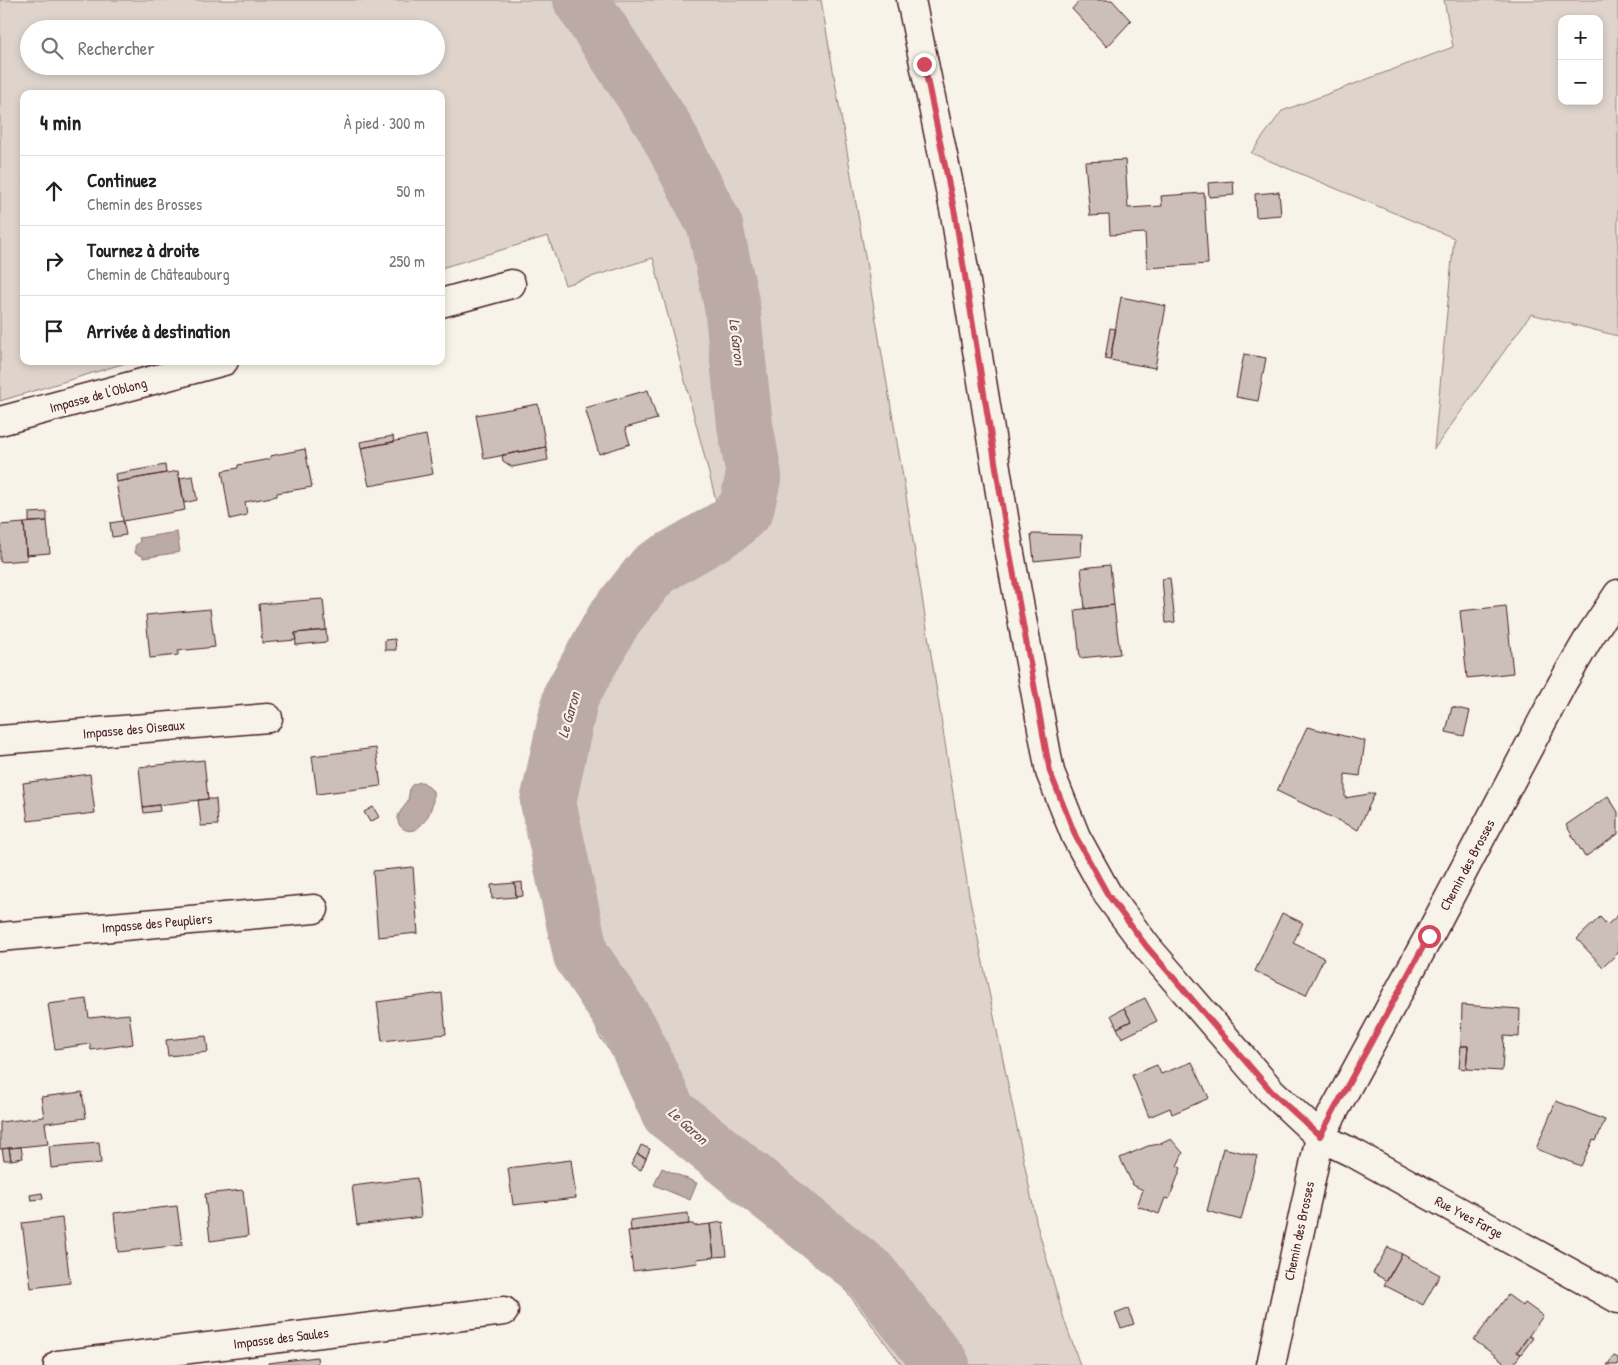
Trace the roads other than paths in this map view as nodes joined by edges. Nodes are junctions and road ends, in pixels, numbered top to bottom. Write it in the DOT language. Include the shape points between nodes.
graph roads {
  1 [pos="911,0"];
  2 [pos="511,284"];
  3 [pos="445,302"];
  4 [pos="209,365"];
  5 [pos="0,421"];
  6 [pos="1616,599"];
  7 [pos="268,718"];
  8 [pos="0,740"];
  9 [pos="314,909"];
  10 [pos="0,937"];
  11 [pos="1320,1136"];
  12 [pos="1618,1299"];
  13 [pos="504,1311"];
  14 [pos="58,1365"];
  15 [pos="1271,1365"];
  1 -- 11 [label="street, Rue Yves Farge" via="955,214 1009,548 1050,772 1076,837 1108,895 1147,947 1272,1092"];
  2 -- 3 [label="street"];
  4 -- 5 [label="street, Impasse de l'Oblong"];
  6 -- 11 [label="street, Chemin des Brosses" via="1562,684"];
  7 -- 8 [label="street, Impasse des Oiseaux"];
  9 -- 10 [label="street, Impasse des Peupliers"];
  11 -- 12 [label="street, Rue Yves Farge"];
  11 -- 15 [label="street, Chemin des Brosses"];
  13 -- 14 [label="street, Impasse des Saules"];
}
